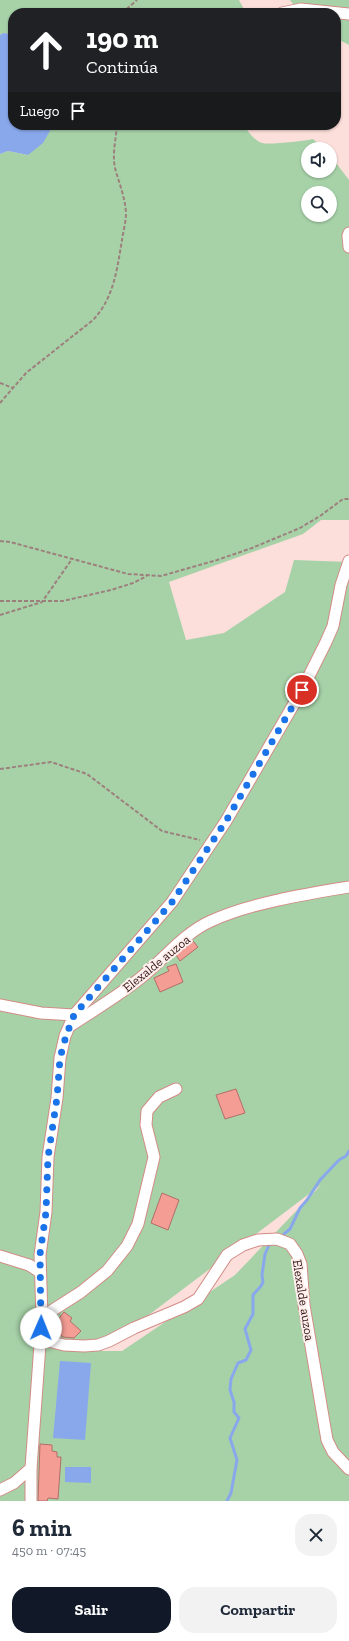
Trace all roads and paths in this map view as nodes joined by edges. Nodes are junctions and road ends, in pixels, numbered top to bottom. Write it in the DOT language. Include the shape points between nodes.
graph roads {
  1 [pos="137,0"];
  2 [pos="128,8"];
  3 [pos="116,130"];
  4 [pos="349,233"];
  5 [pos="349,247"];
  6 [pos="0,383"];
  7 [pos="12,388"];
  8 [pos="0,403"];
  9 [pos="349,499"];
  10 [pos="0,541"];
  11 [pos="72,559"];
  12 [pos="349,561"];
  13 [pos="148,576"];
  14 [pos="0,601"];
  15 [pos="42,602"];
  16 [pos="0,615"];
  17 [pos="0,769"];
  18 [pos="211,843"];
  19 [pos="349,887"];
  20 [pos="0,1005"];
  21 [pos="74,1015"];
  22 [pos="70,1026"];
  23 [pos="176,1089"];
  24 [pos="0,1256"];
  25 [pos="40,1272"];
  26 [pos="42,1317"];
  27 [pos="40,1339"];
  28 [pos="31,1468"];
  29 [pos="349,1469"];
  30 [pos="0,1490"];
  31 [pos="31,1501"];
  1 -- 2 [label="path"];
  3 -- 7 [label="path" via="115,168 123,192 126,214 113,288 103,310 93,320 26,373"];
  4 -- 5 [label="street"];
  6 -- 7 [label="path"];
  7 -- 8 [label="path"];
  9 -- 13 [label="path" via="343,499 300,528 252,548 161,576"];
  10 -- 11 [label="path"];
  11 -- 13 [label="path" via="128,574"];
  11 -- 15 [label="path"];
  12 -- 18 [label="street" via="341,585 333,626 326,642 298,697"];
  13 -- 15 [label="path" via="111,590 63,601"];
  14 -- 15 [label="path"];
  15 -- 16 [label="path"];
  17 -- 18 [label="path" via="51,762 87,774 162,831"];
  18 -- 21 [label="street" via="172,902"];
  19 -- 22 [label="street, Elexalde auzoa" via="255,906 210,921 183,940 142,977"];
  20 -- 21 [label="street" via="41,1013"];
  21 -- 22 [label="street"];
  22 -- 25 [label="street" via="60,1058 48,1157"];
  23 -- 26 [label="street" via="159,1097 147,1110 146,1124 154,1157 138,1224 127,1246 107,1271 82,1292"];
  24 -- 25 [label="street"];
  25 -- 26 [label="street"];
  26 -- 27 [label="street"];
  27 -- 28 [label="street"];
  27 -- 29 [label="street, Elexalde auzoa" via="84,1346 109,1341 198,1299 227,1255 243,1246 258,1240 277,1239 290,1244 301,1264 304,1305 327,1440 333,1452"];
  28 -- 30 [label="street" via="14,1483"];
  28 -- 31 [label="street"];
}
